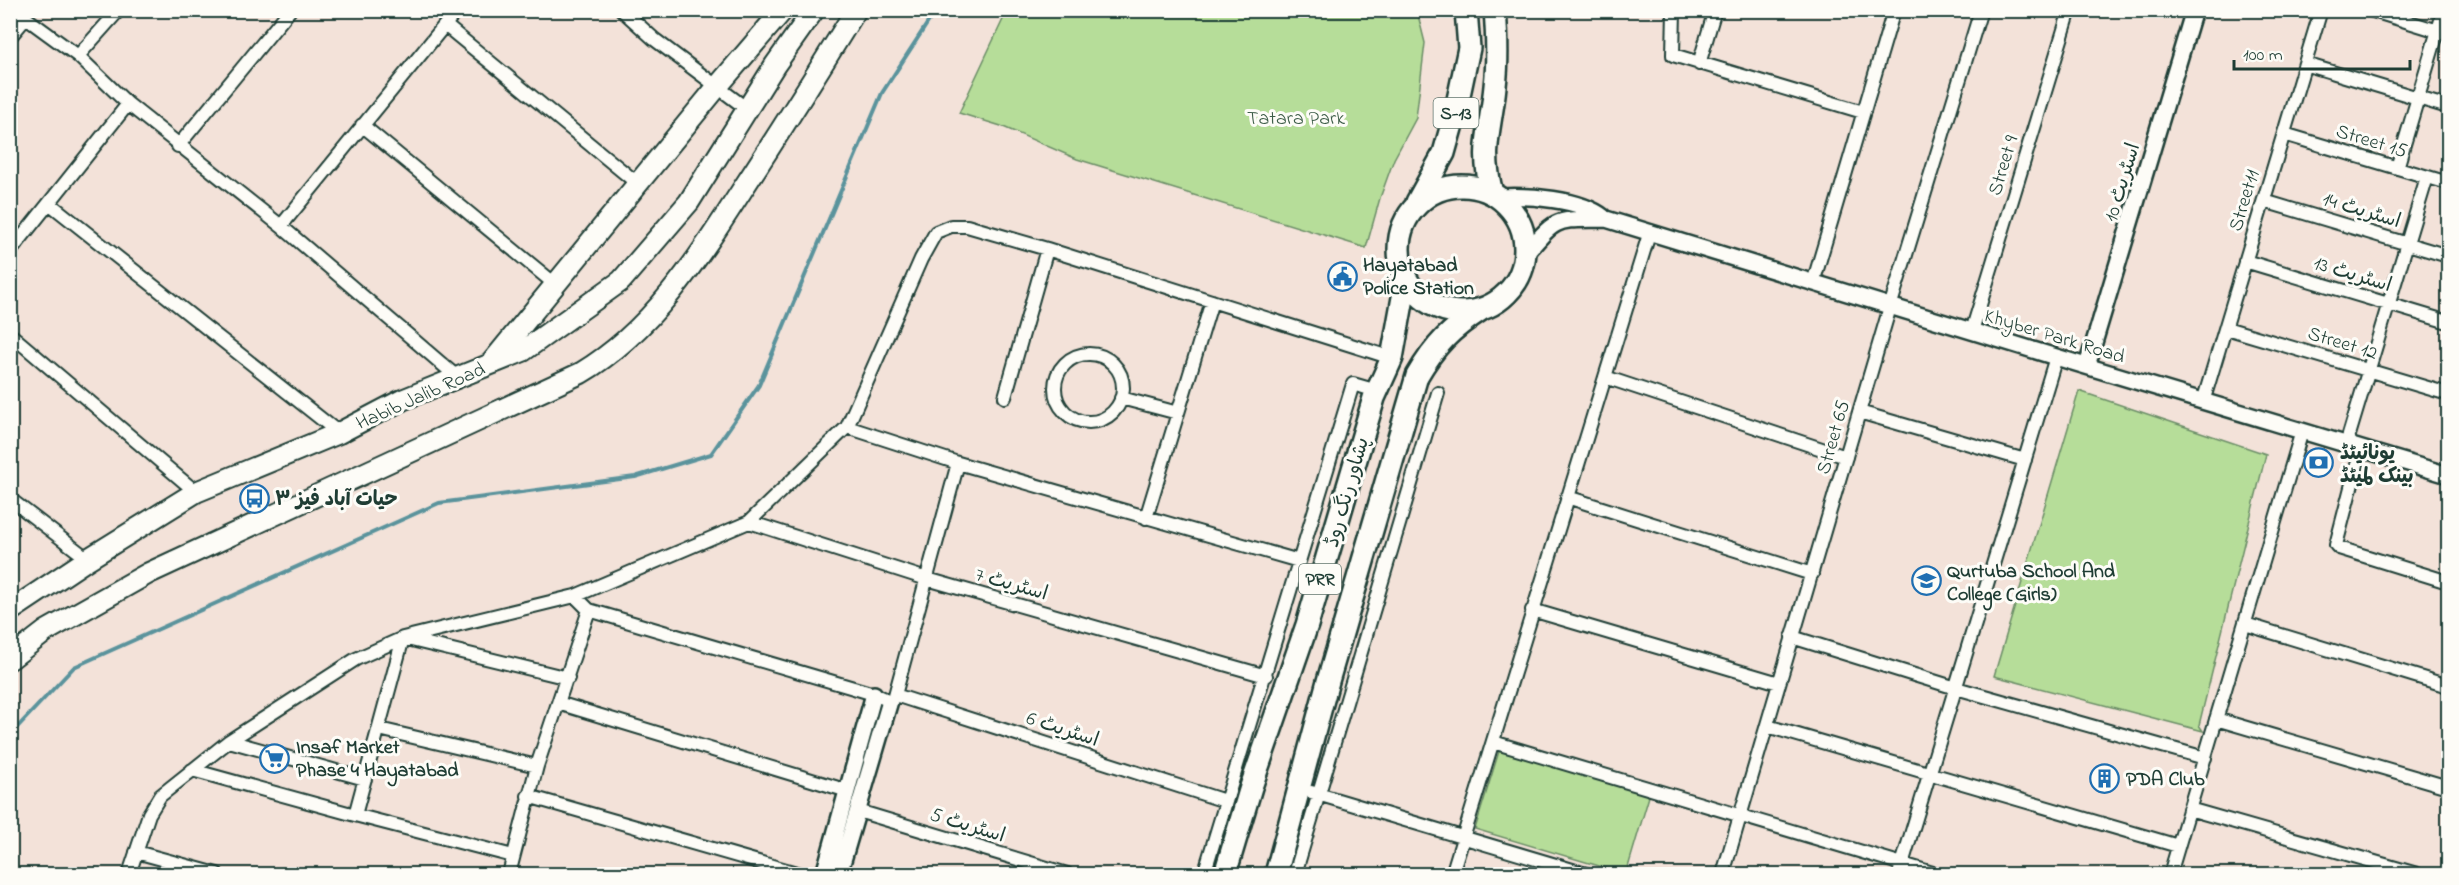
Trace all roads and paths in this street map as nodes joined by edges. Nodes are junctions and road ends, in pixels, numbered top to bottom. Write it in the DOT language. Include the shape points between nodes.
graph roads {
  1 [pos="119,10"];
  2 [pos="290,10"];
  3 [pos="457,10"];
  4 [pos="622,10"];
  5 [pos="783,10"];
  6 [pos="814,10"];
  7 [pos="856,10"];
  8 [pos="1466,10"];
  9 [pos="1495,10"];
  10 [pos="1674,10"];
  11 [pos="1715,10"];
  12 [pos="1894,10"];
  13 [pos="1981,10"];
  14 [pos="2070,10"];
  15 [pos="2194,10"];
  16 [pos="2321,10"];
  17 [pos="2370,10"];
  18 [pos="2444,10"];
  19 [pos="20,15"];
  20 [pos="445,25"];
  21 [pos="2443,32"];
  22 [pos="10,37"];
  23 [pos="78,56"];
  24 [pos="1699,64"];
  25 [pos="2305,64"];
  26 [pos="717,87"];
  27 [pos="2418,98"];
  28 [pos="128,104"];
  29 [pos="2448,107"];
  30 [pos="747,109"];
  31 [pos="1863,112"];
  32 [pos="362,125"];
  33 [pos="2284,134"];
  34 [pos="178,146"];
  35 [pos="2397,168"];
  36 [pos="2427,177"];
  37 [pos="2448,183"];
  38 [pos="638,184"];
  39 [pos="1495,195"];
  40 [pos="2264,201"];
  41 [pos="49,203"];
  42 [pos="1413,207"];
  43 [pos="1606,219"];
  44 [pos="281,226"];
  45 [pos="1650,231"];
  46 [pos="2407,243"];
  47 [pos="1047,249"];
  48 [pos="10,252"];
  49 [pos="1525,255"];
  50 [pos="2448,256"];
  51 [pos="2245,261"];
  52 [pos="1406,281"];
  53 [pos="1813,283"];
  54 [pos="556,285"];
  55 [pos="1212,301"];
  56 [pos="2388,304"];
  57 [pos="1890,307"];
  58 [pos="1482,309"];
  59 [pos="2448,322"];
  60 [pos="2226,328"];
  61 [pos="1972,332"];
  62 [pos="10,334"];
  63 [pos="2056,357"];
  64 [pos="1392,358"];
  65 [pos="491,364"];
  66 [pos="2087,366"];
  67 [pos="2368,370"];
  68 [pos="457,376"];
  69 [pos="1605,377"];
  70 [pos="1377,391"];
  71 [pos="1438,393"];
  72 [pos="2448,394"];
  73 [pos="1005,397"];
  74 [pos="1121,398"];
  75 [pos="2203,402"];
  76 [pos="1859,412"];
  77 [pos="1178,413"];
  78 [pos="847,426"];
  79 [pos="2302,432"];
  80 [pos="339,433"];
  81 [pos="2346,445"];
  82 [pos="2361,449"];
  83 [pos="1846,458"];
  84 [pos="2025,460"];
  85 [pos="958,463"];
  86 [pos="2448,475"];
  87 [pos="196,492"];
  88 [pos="1567,497"];
  89 [pos="10,499"];
  90 [pos="1146,518"];
  91 [pos="749,522"];
  92 [pos="88,559"];
  93 [pos="1299,561"];
  94 [pos="1812,574"];
  95 [pos="927,579"];
  96 [pos="2448,582"];
  97 [pos="575,596"];
  98 [pos="589,610"];
  99 [pos="1532,610"];
  100 [pos="10,611"];
  101 [pos="2245,624"];
  102 [pos="1792,637"];
  103 [pos="403,638"];
  104 [pos="10,659"];
  105 [pos="1266,676"];
  106 [pos="568,678"];
  107 [pos="1779,683"];
  108 [pos="2448,686"];
  109 [pos="1956,688"];
  110 [pos="873,694"];
  111 [pos="893,698"];
  112 [pos="558,703"];
  113 [pos="2216,719"];
  114 [pos="1767,726"];
  115 [pos="379,729"];
  116 [pos="229,741"];
  117 [pos="1492,742"];
  118 [pos="2205,758"];
  119 [pos="537,766"];
  120 [pos="192,770"];
  121 [pos="1930,774"];
  122 [pos="365,779"];
  123 [pos="2448,788"];
  124 [pos="848,791"];
  125 [pos="1309,792"];
  126 [pos="528,796"];
  127 [pos="1225,801"];
  128 [pos="2189,809"];
  129 [pos="858,811"];
  130 [pos="355,815"];
  131 [pos="1740,816"];
  132 [pos="1464,838"];
  133 [pos="2178,846"];
  134 [pos="136,852"];
  135 [pos="513,856"];
  136 [pos="1901,869"];
  137 [pos="129,874"];
  138 [pos="217,874"];
  139 [pos="509,874"];
  140 [pos="800,874"];
  141 [pos="824,874"];
  142 [pos="839,874"];
  143 [pos="1067,874"];
  144 [pos="1204,874"];
  145 [pos="1225,874"];
  146 [pos="1276,874"];
  147 [pos="1294,874"];
  148 [pos="1452,874"];
  149 [pos="1586,874"];
  150 [pos="1723,874"];
  151 [pos="1936,874"];
  152 [pos="2170,874"];
  153 [pos="2417,874"];
  1 -- 23 [label="street"];
  2 -- 34 [label="street"];
  3 -- 20 [label="street"];
  4 -- 26 [label="street"];
  5 -- 26 [label="main road, Habib Jalib Road"];
  6 -- 30 [label="main road"];
  7 -- 104 [label="main road" via="704,249 660,307 602,361 149,573 46,631"];
  8 -- 42 [label="highway, S-13" via="1469,48 1455,114 1444,153"];
  9 -- 39 [label="highway, S-13" via="1495,87 1486,145 1486,169"];
  10 -- 24 [label="street" via="1673,55"];
  11 -- 24 [label="street"];
  12 -- 31 [label="street"];
  13 -- 57 [label="street, Street 65"];
  14 -- 61 [label="street, Street 9"];
  15 -- 66 [label="street, اسٹریٹ 10"];
  16 -- 25 [label="street, Street11"];
  17 -- 21 [label="street"];
  18 -- 21 [label="street"];
  19 -- 22 [label="street"];
  19 -- 23 [label="street"];
  20 -- 32 [label="street"];
  20 -- 38 [label="street"];
  21 -- 27 [label="street"];
  23 -- 28 [label="street"];
  24 -- 31 [label="street"];
  25 -- 27 [label="street"];
  25 -- 33 [label="street, Street11"];
  26 -- 30 [label="street"];
  26 -- 38 [label="main road, Habib Jalib Road"];
  27 -- 29 [label="street"];
  27 -- 35 [label="street"];
  28 -- 34 [label="street"];
  28 -- 41 [label="street"];
  30 -- 65 [label="main road" via="689,202 621,281 541,340"];
  31 -- 53 [label="street"];
  32 -- 44 [label="street"];
  32 -- 54 [label="street"];
  33 -- 35 [label="street, Street 15"];
  33 -- 40 [label="street, Street11"];
  34 -- 44 [label="street"];
  35 -- 36 [label="street, Street 15"];
  36 -- 37 [label="street, Street 15"];
  36 -- 46 [label="street"];
  38 -- 54 [label="main road, Habib Jalib Road"];
  39 -- 42 [label="highway" via="1479,188 1450,186"];
  39 -- 43 [label="street" via="1568,203 1594,210"];
  39 -- 49 [label="highway" via="1517,217"];
  40 -- 46 [label="street, اسٹریٹ 14"];
  40 -- 51 [label="street, Street11"];
  41 -- 48 [label="street"];
  41 -- 80 [label="street"];
  42 -- 52 [label="highway" via="1399,235 1400,266"];
  43 -- 45 [label="street, Khyber Park Road"];
  43 -- 49 [label="street" via="1571,218 1557,223"];
  44 -- 68 [label="street"];
  45 -- 53 [label="street, Khyber Park Road"];
  45 -- 69 [label="street"];
  46 -- 50 [label="street, اسٹریٹ 14"];
  46 -- 56 [label="street"];
  47 -- 55 [label="street"];
  47 -- 73 [label="street"];
  47 -- 78 [label="street" via="967,226 951,226 936,232"];
  49 -- 58 [label="highway" via="1512,289"];
  51 -- 56 [label="street, اسٹریٹ 13"];
  51 -- 60 [label="street, Street11"];
  52 -- 58 [label="highway" via="1417,295 1447,311 1465,313"];
  52 -- 64 [label="highway, پشاور رنگ روڈ / PRR"];
  53 -- 57 [label="street, Khyber Park Road"];
  54 -- 65 [label="main road, Habib Jalib Road"];
  55 -- 64 [label="street"];
  55 -- 77 [label="street"];
  56 -- 59 [label="street, اسٹریٹ 13"];
  56 -- 67 [label="street"];
  57 -- 61 [label="street, Khyber Park Road"];
  57 -- 76 [label="street, Street 65"];
  58 -- 125 [label="highway, پشاور رنگ روڈ / PRR" via="1447,333 1417,376 1328,681"];
  60 -- 67 [label="street, Street 12"];
  60 -- 75 [label="street, Street11"];
  61 -- 63 [label="street, Khyber Park Road"];
  62 -- 87 [label="street"];
  63 -- 66 [label="street, Khyber Park Road"];
  63 -- 84 [label="street"];
  64 -- 70 [label="highway, پشاور رنگ روڈ / PRR"];
  65 -- 68 [label="main road, Habib Jalib Road"];
  66 -- 75 [label="street, Khyber Park Road"];
  67 -- 72 [label="street, Street 12"];
  67 -- 81 [label="street"];
  68 -- 80 [label="main road, Habib Jalib Road"];
  69 -- 83 [label="street"];
  69 -- 88 [label="street"];
  70 -- 93 [label="street" via="1353,384"];
  70 -- 145 [label="highway, پشاور رنگ روڈ / PRR" via="1307,625"];
  71 -- 125 [label="street"];
  74 -- 74 [label="street" via="1123,388 1116,367 1097,356 1076,357 1066,363 1055,382 1059,404 1066,413 1086,422 1108,416"];
  74 -- 77 [label="street"];
  75 -- 79 [label="street, Khyber Park Road"];
  76 -- 83 [label="street, Street 65"];
  76 -- 84 [label="street"];
  77 -- 90 [label="street"];
  78 -- 85 [label="street"];
  78 -- 91 [label="street"];
  79 -- 81 [label="street, Khyber Park Road"];
  79 -- 101 [label="street"];
  80 -- 87 [label="main road, Habib Jalib Road"];
  81 -- 82 [label="street, Khyber Park Road"];
  82 -- 86 [label="street, Khyber Park Road"];
  82 -- 96 [label="street" via="2336,545"];
  83 -- 94 [label="street, Street 65"];
  84 -- 109 [label="street"];
  85 -- 90 [label="street"];
  85 -- 95 [label="street"];
  87 -- 92 [label="main road, Habib Jalib Road"];
  88 -- 94 [label="street"];
  88 -- 99 [label="street"];
  89 -- 92 [label="street"];
  90 -- 93 [label="street"];
  91 -- 95 [label="street, اسٹریٹ 7"];
  91 -- 97 [label="street"];
  92 -- 100 [label="main road, Habib Jalib Road"];
  93 -- 105 [label="street"];
  94 -- 102 [label="street, Street 65"];
  95 -- 105 [label="street, اسٹریٹ 7"];
  95 -- 111 [label="street"];
  97 -- 98 [label="street"];
  97 -- 103 [label="street"];
  98 -- 106 [label="street"];
  98 -- 110 [label="street, اسٹریٹ 6"];
  99 -- 107 [label="street"];
  99 -- 117 [label="street"];
  101 -- 108 [label="street"];
  101 -- 113 [label="street"];
  102 -- 107 [label="street, Street 65"];
  102 -- 109 [label="street"];
  103 -- 106 [label="street"];
  103 -- 115 [label="street"];
  103 -- 116 [label="street" via="356,659"];
  105 -- 127 [label="street"];
  106 -- 112 [label="street"];
  107 -- 114 [label="street, Street 65"];
  109 -- 118 [label="street"];
  109 -- 121 [label="street"];
  110 -- 111 [label="street, اسٹریٹ 6"];
  110 -- 124 [label="street"];
  111 -- 127 [label="street, اسٹریٹ 6"];
  111 -- 129 [label="street"];
  112 -- 119 [label="street"];
  112 -- 124 [label="street"];
  113 -- 118 [label="street"];
  113 -- 123 [label="street"];
  114 -- 121 [label="street"];
  114 -- 131 [label="street, Street 65"];
  115 -- 119 [label="street"];
  115 -- 122 [label="street"];
  116 -- 120 [label="street"];
  116 -- 122 [label="street"];
  117 -- 131 [label="street"];
  117 -- 132 [label="street"];
  118 -- 128 [label="street"];
  119 -- 126 [label="street"];
  120 -- 130 [label="street"];
  120 -- 134 [label="street" via="160,796 149,814"];
  121 -- 133 [label="street"];
  121 -- 136 [label="street"];
  122 -- 130 [label="street"];
  124 -- 141 [label="street"];
  125 -- 132 [label="street"];
  125 -- 146 [label="highway, پشاور رنگ روڈ / PRR"];
  125 -- 147 [label="street"];
  126 -- 135 [label="street"];
  126 -- 140 [label="street"];
  127 -- 144 [label="street"];
  128 -- 133 [label="street"];
  128 -- 153 [label="street"];
  129 -- 142 [label="street"];
  129 -- 143 [label="street, اسٹریٹ 5"];
  130 -- 135 [label="street"];
  131 -- 136 [label="street"];
  131 -- 150 [label="street, Street 65"];
  132 -- 148 [label="street"];
  132 -- 149 [label="street"];
  133 -- 152 [label="street"];
  134 -- 137 [label="street"];
  134 -- 138 [label="street"];
  135 -- 139 [label="street"];
  136 -- 151 [label="street"];
}
